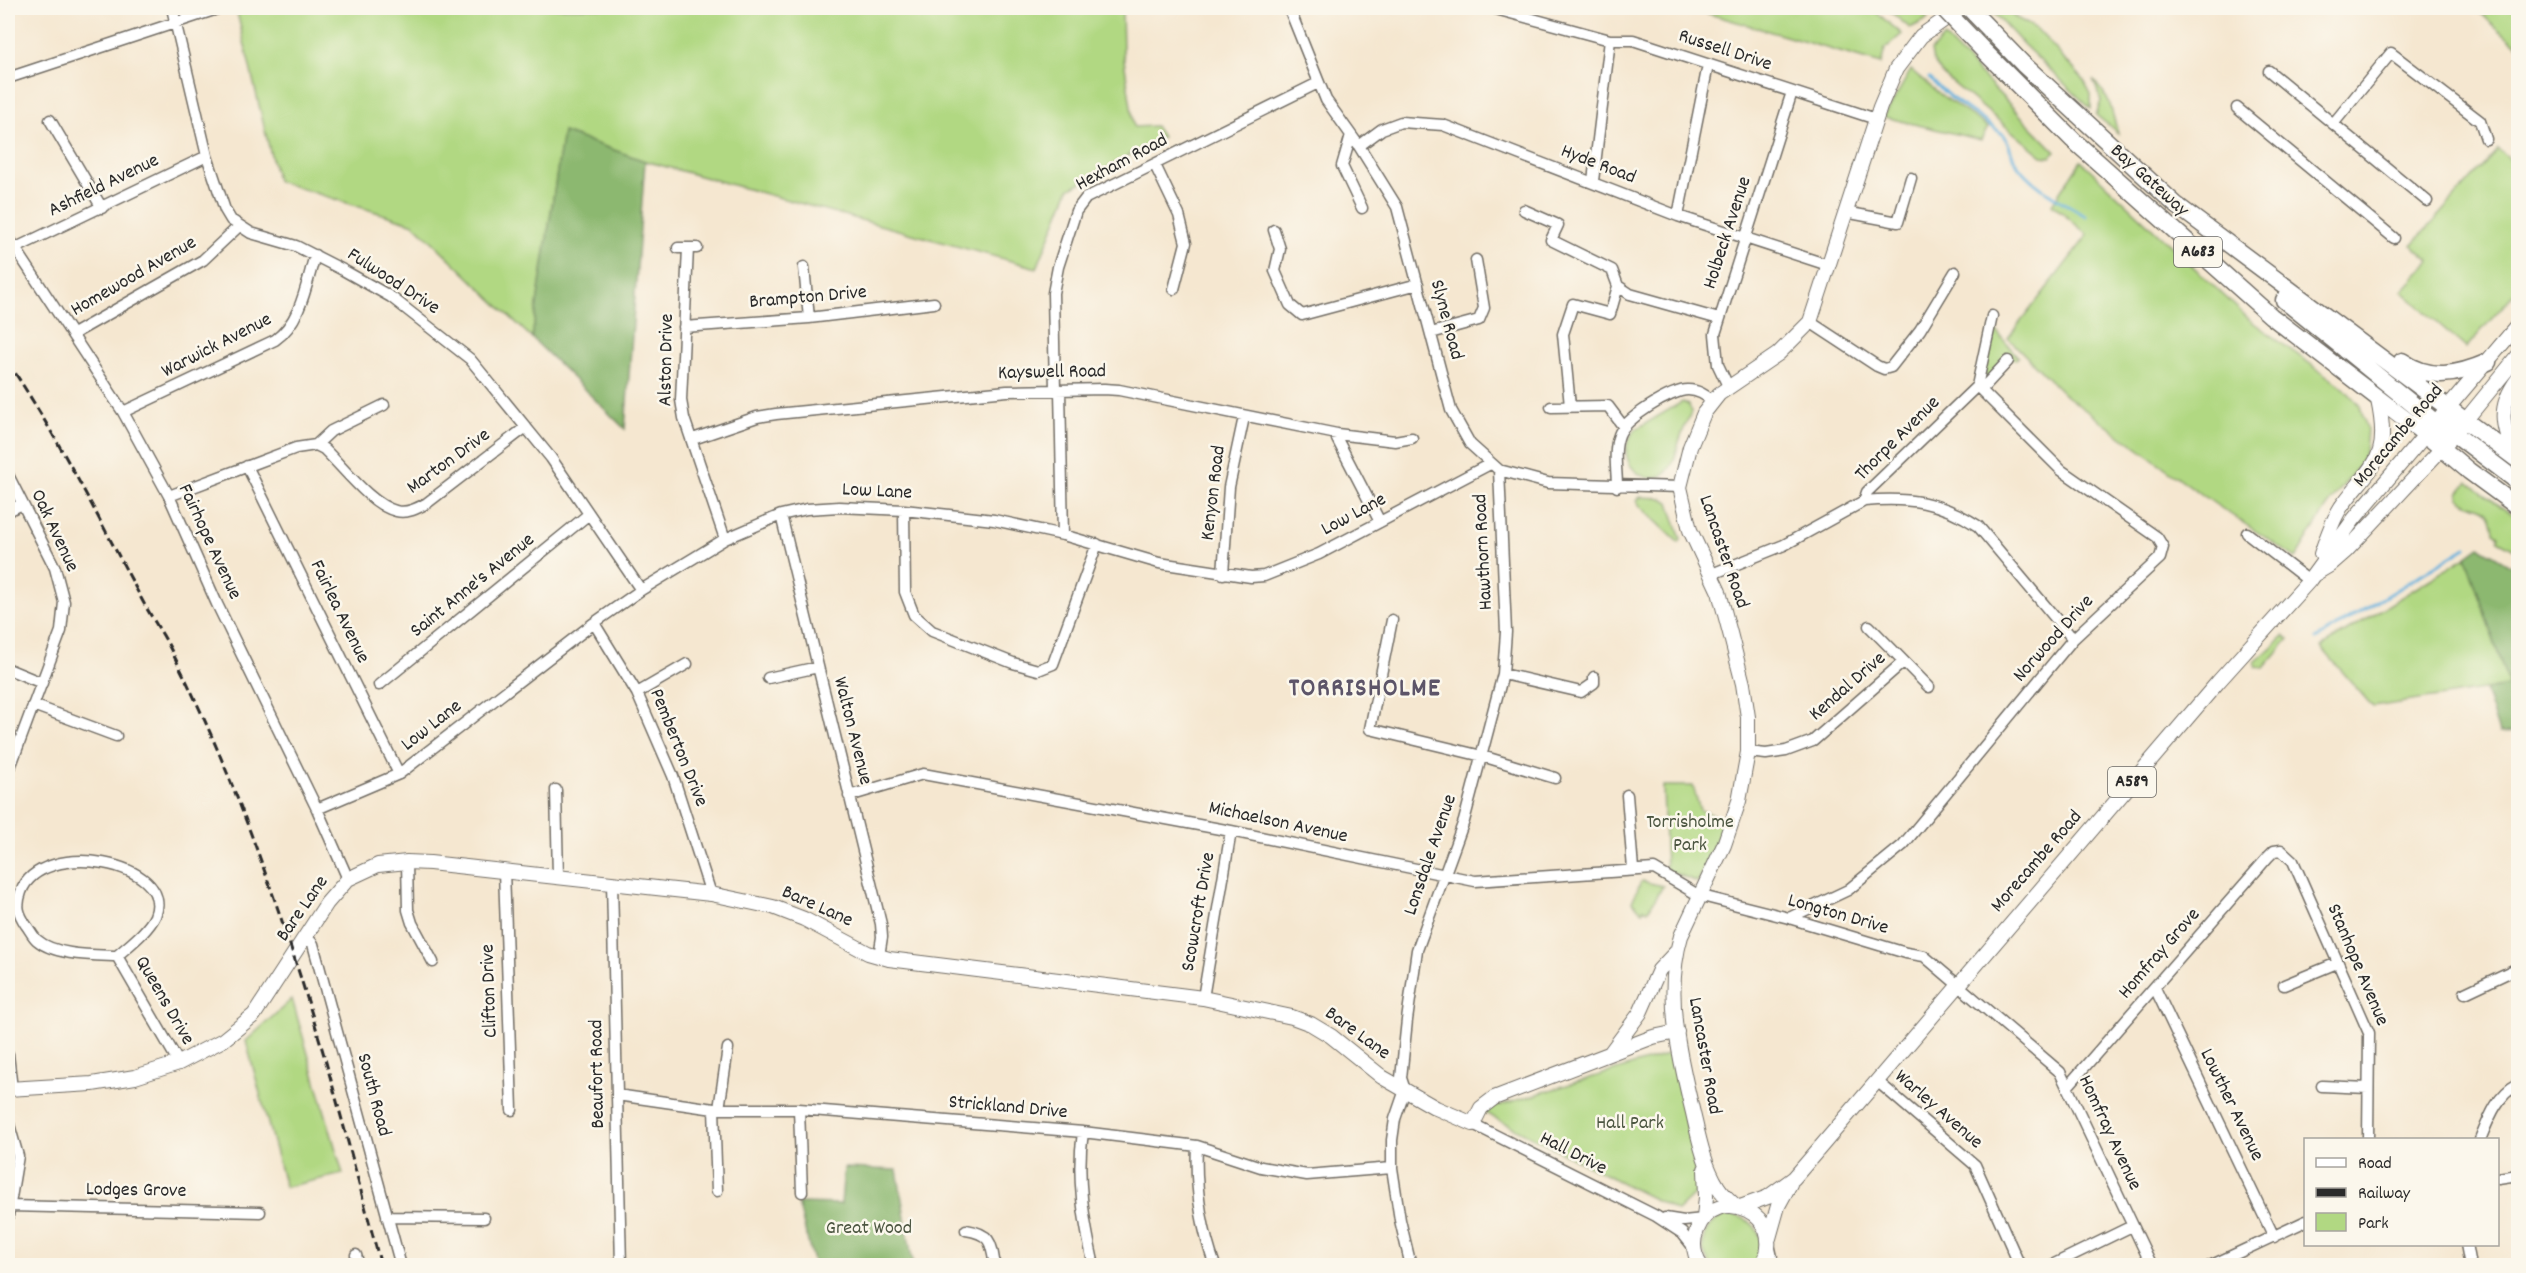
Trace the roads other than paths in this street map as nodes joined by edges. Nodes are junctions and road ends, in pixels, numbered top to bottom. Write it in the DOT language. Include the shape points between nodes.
graph roads {
  1 [pos="172,8"];
  2 [pos="1289,8"];
  3 [pos="1492,8"];
  4 [pos="1944,8"];
  5 [pos="1961,8"];
  6 [pos="1969,8"];
  7 [pos="217,9"];
  8 [pos="175,22"];
  9 [pos="1610,40"];
  10 [pos="1708,65"];
  11 [pos="2269,71"];
  12 [pos="8,78"];
  13 [pos="1318,83"];
  14 [pos="1792,92"];
  15 [pos="2238,108"];
  16 [pos="1876,119"];
  17 [pos="50,120"];
  18 [pos="2333,124"];
  19 [pos="1351,135"];
  20 [pos="2486,139"];
  21 [pos="1359,146"];
  22 [pos="207,156"];
  23 [pos="1155,165"];
  24 [pos="1911,178"];
  25 [pos="1593,181"];
  26 [pos="2427,201"];
  27 [pos="102,208"];
  28 [pos="1362,208"];
  29 [pos="1524,210"];
  30 [pos="1845,212"];
  31 [pos="1678,216"];
  32 [pos="238,227"];
  33 [pos="1274,230"];
  34 [pos="8,237"];
  35 [pos="1745,238"];
  36 [pos="2394,238"];
  37 [pos="16,248"];
  38 [pos="688,248"];
  39 [pos="2241,254"];
  40 [pos="315,255"];
  41 [pos="1476,260"];
  42 [pos="1828,265"];
  43 [pos="804,267"];
  44 [pos="1955,272"];
  45 [pos="1418,284"];
  46 [pos="1618,286"];
  47 [pos="1174,289"];
  48 [pos="934,303"];
  49 [pos="1992,316"];
  50 [pos="809,318"];
  51 [pos="1719,319"];
  52 [pos="1810,322"];
  53 [pos="2336,324"];
  54 [pos="2518,326"];
  55 [pos="684,327"];
  56 [pos="1431,333"];
  57 [pos="73,334"];
  58 [pos="2518,356"];
  59 [pos="2008,361"];
  60 [pos="2488,362"];
  61 [pos="2518,379"];
  62 [pos="1728,386"];
  63 [pos="1979,388"];
  64 [pos="1058,390"];
  65 [pos="2378,400"];
  66 [pos="1713,401"];
  67 [pos="384,405"];
  68 [pos="1570,406"];
  69 [pos="1551,407"];
  70 [pos="123,412"];
  71 [pos="1244,417"];
  72 [pos="2439,419"];
  73 [pos="2466,421"];
  74 [pos="1623,426"];
  75 [pos="526,427"];
  76 [pos="1337,434"];
  77 [pos="1412,438"];
  78 [pos="693,440"];
  79 [pos="2447,443"];
  80 [pos="316,445"];
  81 [pos="2516,458"];
  82 [pos="247,466"];
  83 [pos="1494,467"];
  84 [pos="8,475"];
  85 [pos="2518,482"];
  86 [pos="1680,486"];
  87 [pos="1617,487"];
  88 [pos="169,496"];
  89 [pos="1864,501"];
  90 [pos="22,504"];
  91 [pos="2518,507"];
  92 [pos="904,510"];
  93 [pos="8,511"];
  94 [pos="589,514"];
  95 [pos="781,515"];
  96 [pos="1380,522"];
  97 [pos="2247,533"];
  98 [pos="1063,535"];
  99 [pos="724,539"];
  100 [pos="1097,544"];
  101 [pos="1223,574"];
  102 [pos="1712,574"];
  103 [pos="2313,574"];
  104 [pos="641,590"];
  105 [pos="1392,620"];
  106 [pos="594,623"];
  107 [pos="1869,626"];
  108 [pos="1506,632"];
  109 [pos="2073,639"];
  110 [pos="1902,663"];
  111 [pos="687,664"];
  112 [pos="818,668"];
  113 [pos="8,669"];
  114 [pos="1503,674"];
  115 [pos="1594,677"];
  116 [pos="768,678"];
  117 [pos="42,683"];
  118 [pos="379,685"];
  119 [pos="1929,687"];
  120 [pos="638,693"];
  121 [pos="33,705"];
  122 [pos="116,736"];
  123 [pos="1748,752"];
  124 [pos="1482,756"];
  125 [pos="8,773"];
  126 [pos="399,774"];
  127 [pos="1556,778"];
  128 [pos="556,790"];
  129 [pos="1627,795"];
  130 [pos="849,796"];
  131 [pos="317,809"];
  132 [pos="1232,831"];
  133 [pos="2281,850"];
  134 [pos="407,862"];
  135 [pos="1633,869"];
  136 [pos="504,870"];
  137 [pos="558,876"];
  138 [pos="1443,876"];
  139 [pos="348,879"];
  140 [pos="612,882"];
  141 [pos="711,894"];
  142 [pos="1698,895"];
  143 [pos="1789,918"];
  144 [pos="306,936"];
  145 [pos="1676,952"];
  146 [pos="117,956"];
  147 [pos="879,956"];
  148 [pos="433,962"];
  149 [pos="2337,963"];
  150 [pos="2518,968"];
  151 [pos="1958,985"];
  152 [pos="2284,985"];
  153 [pos="2155,988"];
  154 [pos="2465,993"];
  155 [pos="1203,998"];
  156 [pos="1677,1032"];
  157 [pos="728,1048"];
  158 [pos="1610,1053"];
  159 [pos="8,1054"];
  160 [pos="179,1063"];
  161 [pos="1877,1081"];
  162 [pos="2518,1084"];
  163 [pos="2068,1086"];
  164 [pos="2322,1086"];
  165 [pos="2368,1088"];
  166 [pos="10,1089"];
  167 [pos="1405,1090"];
  168 [pos="617,1095"];
  169 [pos="716,1109"];
  170 [pos="799,1109"];
  171 [pos="512,1110"];
  172 [pos="8,1121"];
  173 [pos="1473,1124"];
  174 [pos="1083,1132"];
  175 [pos="2368,1138"];
  176 [pos="2481,1138"];
  177 [pos="1197,1146"];
  178 [pos="1702,1152"];
  179 [pos="1392,1168"];
  180 [pos="2518,1175"];
  181 [pos="1794,1178"];
  182 [pos="2499,1178"];
  183 [pos="717,1191"];
  184 [pos="801,1192"];
  185 [pos="1739,1207"];
  186 [pos="9,1211"];
  187 [pos="260,1212"];
  188 [pos="1656,1216"];
  189 [pos="387,1217"];
  190 [pos="484,1218"];
  191 [pos="1703,1218"];
  192 [pos="2304,1222"];
  193 [pos="2132,1226"];
  194 [pos="966,1230"];
  195 [pos="2274,1237"];
  196 [pos="1769,1239"];
  197 [pos="2466,1246"];
  198 [pos="1695,1258"];
  199 [pos="401,1266"];
  200 [pos="621,1266"];
  201 [pos="995,1266"];
  202 [pos="1094,1266"];
  203 [pos="1215,1266"];
  204 [pos="1411,1266"];
  205 [pos="1762,1266"];
  206 [pos="1774,1266"];
  207 [pos="2020,1266"];
  208 [pos="2050,1266"];
  209 [pos="2152,1266"];
  210 [pos="2210,1266"];
  211 [pos="2470,1266"];
  1 -- 8 [label="street"];
  2 -- 13 [label="street, Slyne Road"];
  3 -- 9 [label="street, Russell Drive"];
  4 -- 65 [label="highway, Bay Gateway / A683, bridge" via="1984,52 2139,201 2271,316"];
  5 -- 16 [label="main road, Lancaster Road" via="1922,36 1896,69"];
  6 -- 39 [label="highway, Bay Gateway / A683" via="2148,181"];
  7 -- 8 [label="street"];
  8 -- 12 [label="street"];
  8 -- 22 [label="street"];
  9 -- 10 [label="street, Russell Drive" via="1633,40"];
  9 -- 25 [label="street"];
  10 -- 14 [label="street, Russell Drive"];
  10 -- 31 [label="street"];
  11 -- 18 [label="street"];
  13 -- 19 [label="street, Slyne Road"];
  13 -- 23 [label="street, Hexham Road"];
  14 -- 16 [label="street, Russell Drive"];
  14 -- 35 [label="street, Holbeck Avenue"];
  15 -- 36 [label="street"];
  16 -- 30 [label="main road, Lancaster Road"];
  17 -- 27 [label="street"];
  18 -- 20 [label="street" via="2391,52 2480,121"];
  18 -- 26 [label="street"];
  19 -- 21 [label="street, Slyne Road"];
  19 -- 28 [label="street" via="1342,166"];
  21 -- 25 [label="street, Hyde Road" via="1382,129 1401,122 1443,125"];
  21 -- 45 [label="street, Slyne Road" via="1397,207"];
  22 -- 27 [label="street, Ashfield Avenue"];
  22 -- 32 [label="street" via="225,210"];
  23 -- 47 [label="street" via="1179,215 1186,243"];
  23 -- 64 [label="street, Hexham Road" via="1086,198 1076,211 1053,294"];
  24 -- 30 [label="street" via="1898,222"];
  25 -- 31 [label="street, Hyde Road"];
  27 -- 37 [label="street, Ashfield Avenue"];
  29 -- 46 [label="street" via="1558,225 1551,240 1612,270"];
  30 -- 42 [label="main road, Lancaster Road"];
  31 -- 35 [label="street, Hyde Road"];
  32 -- 40 [label="street, Fulwood Drive"];
  32 -- 57 [label="street, Homewood Avenue" via="203,260"];
  33 -- 45 [label="street" via="1280,249 1275,271 1290,305 1302,315"];
  34 -- 37 [label="street, Fairhope Avenue"];
  35 -- 42 [label="street, Hyde Road"];
  35 -- 51 [label="street, Holbeck Avenue"];
  37 -- 57 [label="street, Fairhope Avenue"];
  38 -- 55 [label="street, Alston Drive"];
  39 -- 53 [label="highway, Bay Gateway / A683"];
  39 -- 72 [label="highway" via="2257,279"];
  40 -- 70 [label="street, Warwick Avenue" via="294,320 286,332"];
  40 -- 75 [label="street, Fulwood Drive" via="391,297 442,336 470,359"];
  41 -- 56 [label="street" via="1484,308 1479,320"];
  42 -- 52 [label="main road, Lancaster Road"];
  43 -- 50 [label="street"];
  44 -- 52 [label="street" via="1920,330 1891,368 1877,366"];
  45 -- 56 [label="street, Slyne Road"];
  46 -- 51 [label="street" via="1630,294"];
  46 -- 68 [label="street" via="1610,314 1573,304 1563,334"];
  48 -- 50 [label="street, Brampton Drive"];
  49 -- 63 [label="street"];
  50 -- 55 [label="street, Brampton Drive"];
  51 -- 62 [label="street, Holbeck Avenue" via="1715,355"];
  52 -- 62 [label="main road, Lancaster Road" via="1778,354"];
  53 -- 60 [label="highway" via="2366,335 2425,374 2454,374"];
  53 -- 72 [label="highway, Bay Gateway / A683"];
  54 -- 60 [label="main road, Morecambe Road / A589"];
  55 -- 78 [label="street, Alston Drive" via="681,400"];
  56 -- 83 [label="street, Slyne Road" via="1455,420 1470,444"];
  57 -- 70 [label="street, Fairhope Avenue"];
  58 -- 73 [label="main road, Morecambe Road / A589"];
  59 -- 63 [label="street, Thorpe Avenue"];
  60 -- 72 [label="main road, Morecambe Road / A589"];
  61 -- 81 [label="main road" via="2507,397 2503,415"];
  62 -- 66 [label="main road, Lancaster Road"];
  63 -- 89 [label="street, Thorpe Avenue" via="1867,492"];
  63 -- 109 [label="street, Norwood Drive" via="2061,471 2157,537 2163,547 2160,558"];
  64 -- 71 [label="street, Kayswell Road" via="1119,390"];
  64 -- 78 [label="street, Kayswell Road" via="1007,391 776,414"];
  64 -- 98 [label="street, Hexham Road"];
  65 -- 72 [label="highway, Bay Gateway / A683"];
  65 -- 103 [label="main road" via="2384,429 2381,452 2375,466 2340,509"];
  66 -- 74 [label="street" via="1697,391 1682,390"];
  66 -- 86 [label="main road, Lancaster Road" via="1694,434"];
  67 -- 80 [label="street" via="331,431"];
  68 -- 69 [label="street"];
  68 -- 74 [label="street" via="1608,405"];
  70 -- 88 [label="street, Fairhope Avenue"];
  71 -- 76 [label="street, Kayswell Road"];
  71 -- 101 [label="street, Kenyon Road" via="1229,488"];
  72 -- 73 [label="highway, A683"];
  72 -- 79 [label="highway, A683"];
  72 -- 79 [label="highway" via="2445,420"];
  72 -- 103 [label="main road, Morecambe Road / A589" via="2336,540"];
  73 -- 79 [label="main road, Morecambe Road / A589"];
  73 -- 81 [label="highway, A683"];
  74 -- 87 [label="street" via="1616,443"];
  75 -- 80 [label="street, Marton Drive" via="427,503 398,512 384,507"];
  75 -- 94 [label="street, Fulwood Drive"];
  76 -- 77 [label="street, Kayswell Road" via="1395,441"];
  76 -- 96 [label="street" via="1336,439"];
  78 -- 99 [label="street, Alston Drive"];
  79 -- 85 [label="highway"];
  79 -- 91 [label="highway, A683"];
  79 -- 103 [label="main road, Morecambe Road / A589" via="2346,551"];
  80 -- 82 [label="street"];
  82 -- 88 [label="street"];
  82 -- 126 [label="street, Fairlea Avenue"];
  83 -- 87 [label="street" via="1548,483"];
  83 -- 96 [label="street, Low Lane"];
  83 -- 108 [label="street, Hawthorn Road"];
  84 -- 90 [label="street, Oak Avenue"];
  86 -- 87 [label="street"];
  86 -- 102 [label="main road, Lancaster Road" via="1690,530"];
  88 -- 131 [label="street, Fairhope Avenue"];
  89 -- 102 [label="street, Thorpe Avenue" via="1784,545"];
  89 -- 109 [label="street" via="1916,500 1959,514 1978,526"];
  90 -- 93 [label="street"];
  90 -- 117 [label="street, Oak Avenue" via="55,568 64,602 61,631"];
  92 -- 95 [label="street, Low Lane" via="839,507"];
  92 -- 98 [label="street, Low Lane" via="1011,522"];
  92 -- 100 [label="street" via="906,592 914,615 932,631 1038,670 1053,664"];
  94 -- 104 [label="street, Fulwood Drive"];
  94 -- 118 [label="street, Saint Anne's Avenue"];
  95 -- 99 [label="street, Low Lane"];
  95 -- 112 [label="street, Walton Avenue"];
  96 -- 101 [label="street, Low Lane" via="1319,554 1264,576"];
  97 -- 103 [label="street"];
  98 -- 100 [label="street, Low Lane"];
  99 -- 104 [label="street, Low Lane"];
  100 -- 101 [label="street, Low Lane" via="1159,563"];
  102 -- 123 [label="main road, Lancaster Road" via="1743,684"];
  103 -- 151 [label="main road, Morecambe Road / A589"];
  104 -- 106 [label="street, Low Lane"];
  105 -- 124 [label="street" via="1370,729"];
  106 -- 120 [label="street, Pemberton Drive"];
  106 -- 126 [label="street, Low Lane"];
  107 -- 110 [label="street, Kendal Drive"];
  108 -- 114 [label="street, Lonsdale Avenue"];
  109 -- 143 [label="street, Norwood Drive" via="1903,845 1848,890"];
  110 -- 119 [label="street, Kendal Drive"];
  110 -- 123 [label="street, Kendal Drive" via="1813,741 1786,751"];
  111 -- 120 [label="street"];
  112 -- 116 [label="street"];
  112 -- 130 [label="street, Walton Avenue"];
  113 -- 117 [label="street"];
  114 -- 115 [label="street" via="1581,692 1594,683"];
  114 -- 124 [label="street, Lonsdale Avenue"];
  117 -- 121 [label="street, Oak Avenue"];
  120 -- 141 [label="street, Pemberton Drive" via="673,776"];
  121 -- 122 [label="street"];
  121 -- 125 [label="street, Oak Avenue"];
  123 -- 142 [label="main road, Lancaster Road" via="1739,801 1724,845"];
  124 -- 127 [label="street"];
  124 -- 138 [label="street, Lonsdale Avenue"];
  126 -- 131 [label="street, Low Lane"];
  128 -- 137 [label="street"];
  129 -- 135 [label="street"];
  130 -- 132 [label="street, Michaelson Avenue" via="923,774"];
  130 -- 147 [label="street, Walton Avenue" via="881,924"];
  131 -- 139 [label="street, Fairhope Avenue"];
  132 -- 138 [label="street, Michaelson Avenue"];
  132 -- 155 [label="street, Scowcroft Drive"];
  133 -- 149 [label="street, Stanhope Avenue" via="2293,861"];
  133 -- 153 [label="street, Homfray Grove" via="2268,857"];
  134 -- 136 [label="main road, Bare Lane"];
  134 -- 139 [label="main road, Bare Lane" via="378,865"];
  134 -- 148 [label="street" via="408,910"];
  135 -- 138 [label="street, Michaelson Avenue" via="1475,881"];
  135 -- 142 [label="street, Michaelson Avenue" via="1654,869"];
  136 -- 137 [label="main road, Bare Lane"];
  136 -- 171 [label="street, Clifton Drive"];
  137 -- 140 [label="main road, Bare Lane"];
  138 -- 167 [label="street, Lonsdale Avenue" via="1417,950 1401,1078"];
  139 -- 144 [label="main road, Bare Lane"];
  140 -- 141 [label="main road, Bare Lane"];
  140 -- 168 [label="street, Beaufort Road"];
  141 -- 147 [label="main road, Bare Lane" via="783,911"];
  142 -- 143 [label="street, Longton Drive"];
  142 -- 145 [label="main road, Lancaster Road"];
  143 -- 151 [label="street, Longton Drive" via="1924,956"];
  144 -- 160 [label="main road, Bare Lane" via="254,1015 223,1040"];
  144 -- 189 [label="street, South Road" via="313,944"];
  145 -- 156 [label="main road, Lancaster Road" via="1673,986"];
  145 -- 158 [label="main road" via="1659,970 1640,1013"];
  146 -- 146 [label="street, Queens Drive" via="74,953 37,941 19,914 17,903 22,888 32,876 56,864 76,861 111,864 145,880 157,897 155,915"];
  146 -- 160 [label="street, Queens Drive"];
  147 -- 155 [label="main road, Bare Lane"];
  149 -- 152 [label="street"];
  149 -- 165 [label="street, Stanhope Avenue" via="2369,1033"];
  150 -- 154 [label="street"];
  151 -- 161 [label="main road, Morecambe Road / A589"];
  151 -- 163 [label="street, Homfray Avenue" via="2051,1062"];
  153 -- 163 [label="street, Homfray Grove"];
  153 -- 195 [label="street, Lowther Avenue"];
  155 -- 167 [label="main road, Bare Lane" via="1311,1024"];
  156 -- 158 [label="main road"];
  156 -- 178 [label="main road, Lancaster Road"];
  157 -- 169 [label="street"];
  158 -- 173 [label="main road" via="1487,1102"];
  159 -- 166 [label="street"];
  160 -- 166 [label="main road, Bare Lane" via="135,1077"];
  161 -- 181 [label="main road, Morecambe Road / A589"];
  161 -- 207 [label="street, Warley Avenue" via="1975,1165"];
  162 -- 176 [label="street" via="2492,1110"];
  163 -- 193 [label="street, Homfray Avenue"];
  164 -- 165 [label="street"];
  165 -- 175 [label="street, Stanhope Avenue"];
  167 -- 173 [label="main road, Bare Lane"];
  167 -- 179 [label="street" via="1395,1119"];
  168 -- 169 [label="street, Strickland Drive"];
  168 -- 200 [label="street, Beaufort Road"];
  169 -- 170 [label="street, Strickland Drive"];
  169 -- 183 [label="street"];
  170 -- 174 [label="street, Strickland Drive"];
  170 -- 184 [label="street"];
  172 -- 186 [label="street" via="18,1156"];
  173 -- 188 [label="street, Hall Drive"];
  174 -- 177 [label="street, Strickland Drive"];
  174 -- 202 [label="street" via="1081,1195"];
  177 -- 179 [label="street, Strickland Drive" via="1261,1167 1307,1175"];
  177 -- 203 [label="street" via="1203,1232"];
  178 -- 185 [label="main road, Lancaster Road" via="1718,1187"];
  178 -- 191 [label="main road, Lancaster Road" via="1706,1185"];
  179 -- 204 [label="street"];
  180 -- 182 [label="street"];
  181 -- 185 [label="main road, Morecambe Road / A589" via="1768,1197"];
  181 -- 196 [label="main road, Morecambe Road / A589" via="1778,1206"];
  185 -- 191 [label="main road, A589" via="1718,1208"];
  185 -- 196 [label="main road, Lancaster Road" via="1760,1219"];
  186 -- 187 [label="street, Lodges Grove"];
  188 -- 191 [label="street, Hall Drive" via="1679,1221"];
  188 -- 198 [label="street, Hall Drive" via="1682,1233"];
  189 -- 190 [label="street"];
  189 -- 199 [label="street, South Road"];
  191 -- 198 [label="main road, Lancaster Road" via="1694,1236"];
  192 -- 195 [label="street"];
  193 -- 208 [label="street"];
  193 -- 209 [label="street, Homfray Avenue"];
  194 -- 201 [label="street" via="981,1232 988,1238"];
  195 -- 210 [label="street"];
  196 -- 205 [label="main road, A589"];
  196 -- 206 [label="street"];
  197 -- 211 [label="street"];
}
